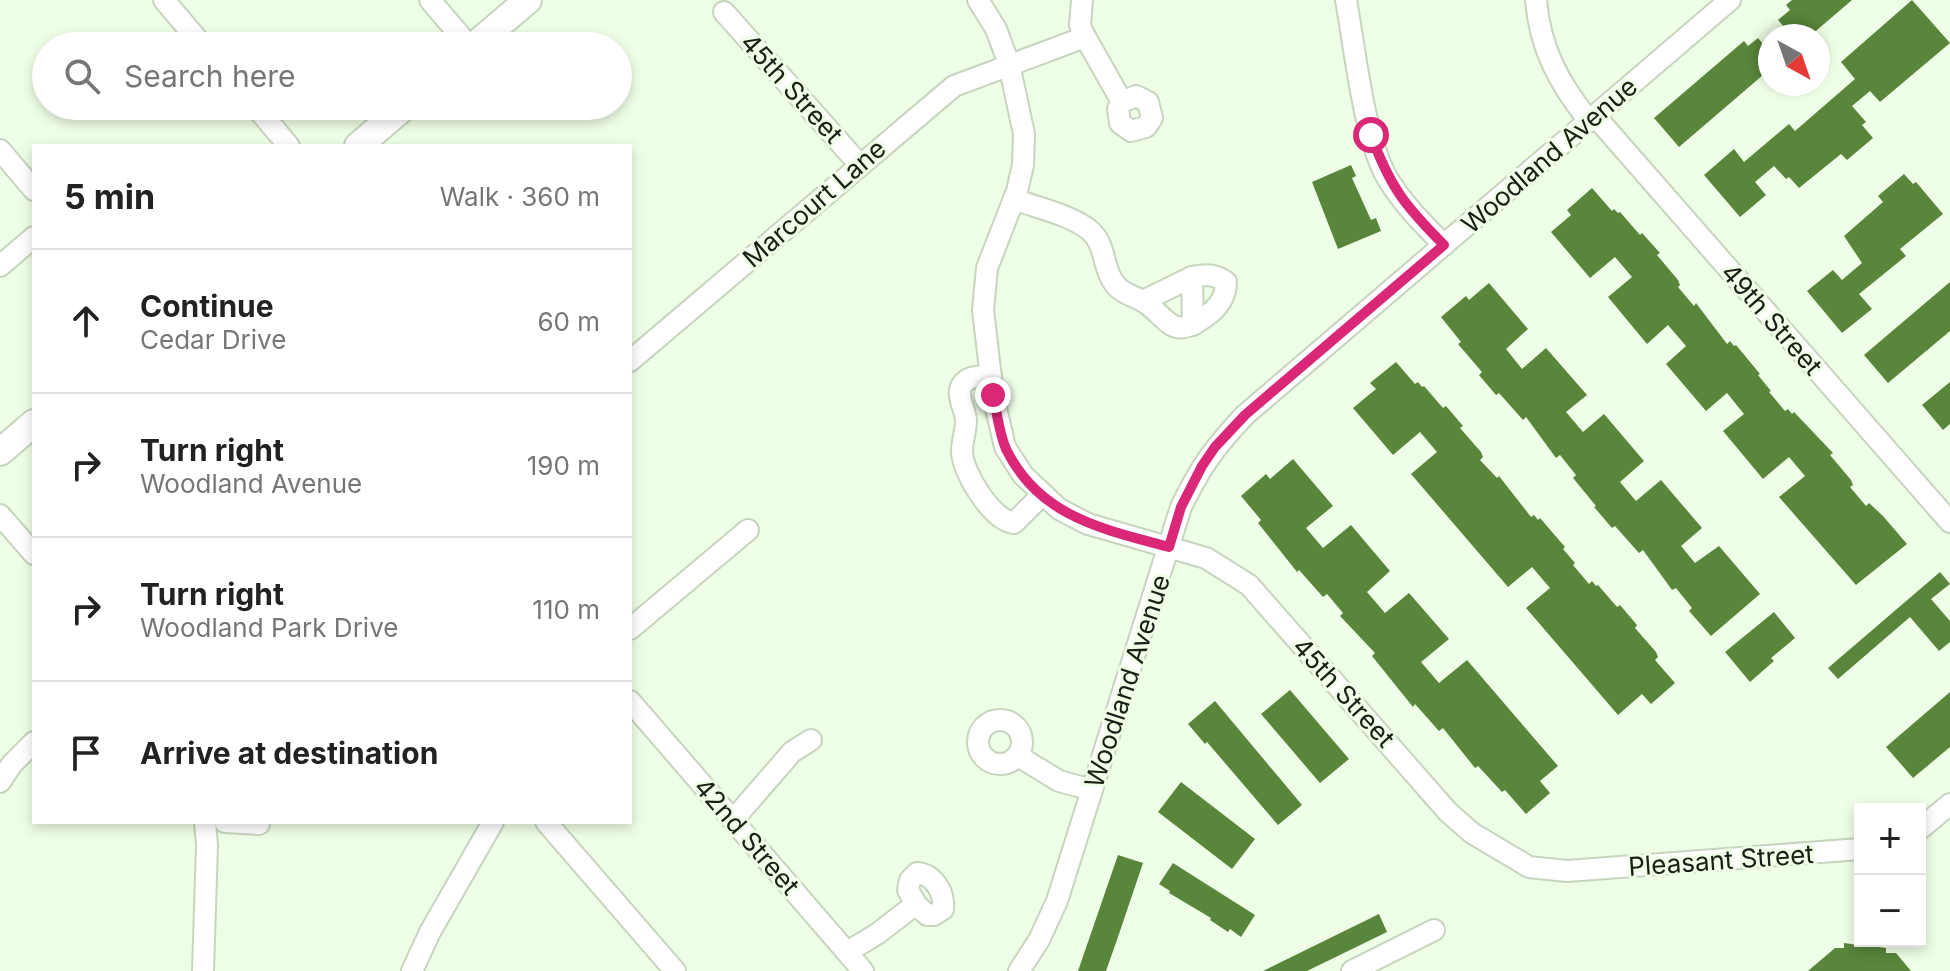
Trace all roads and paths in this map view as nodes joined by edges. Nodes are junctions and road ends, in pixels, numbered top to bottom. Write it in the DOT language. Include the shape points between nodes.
graph roads {
  1 [pos="164,0"];
  2 [pos="430,0"];
  3 [pos="528,0"];
  4 [pos="978,0"];
  5 [pos="1082,0"];
  6 [pos="1346,0"];
  7 [pos="1536,0"];
  8 [pos="1730,0"];
  9 [pos="724,12"];
  10 [pos="191,32"];
  11 [pos="459,32"];
  12 [pos="489,32"];
  13 [pos="1085,37"];
  14 [pos="1009,64"];
  15 [pos="1122,102"];
  16 [pos="1592,118"];
  17 [pos="267,120"];
  18 [pos="389,120"];
  19 [pos="287,144"];
  20 [pos="360,144"];
  21 [pos="0,150"];
  22 [pos="859,164"];
  23 [pos="32,188"];
  24 [pos="1014,199"];
  25 [pos="32,239"];
  26 [pos="1444,245"];
  27 [pos="0,266"];
  28 [pos="1192,277"];
  29 [pos="1143,301"];
  30 [pos="1193,325"];
  31 [pos="632,359"];
  32 [pos="991,376"];
  33 [pos="32,425"];
  34 [pos="0,452"];
  35 [pos="1042,495"];
  36 [pos="0,515"];
  37 [pos="1950,522"];
  38 [pos="748,530"];
  39 [pos="1169,547"];
  40 [pos="32,552"];
  41 [pos="632,627"];
  42 [pos="632,703"];
  43 [pos="811,740"];
  44 [pos="32,744"];
  45 [pos="1018,756"];
  46 [pos="0,782"];
  47 [pos="1092,790"];
  48 [pos="1950,804"];
  49 [pos="733,820"];
  50 [pos="205,824"];
  51 [pos="492,824"];
  52 [pos="548,824"];
  53 [pos="1926,824"];
  54 [pos="1854,849"];
  55 [pos="1582,870"];
  56 [pos="916,904"];
  57 [pos="1434,930"];
  58 [pos="856,962"];
  59 [pos="203,971"];
  60 [pos="412,971"];
  61 [pos="675,971"];
  62 [pos="1019,971"];
  63 [pos="1352,971"];
  1 -- 10 [label="street"];
  2 -- 11 [label="street"];
  3 -- 12 [label="main road"];
  4 -- 14 [label="street, 45th Street"];
  5 -- 13 [label="street" via="1080,25"];
  6 -- 26 [label="street" via="1371,135 1385,173 1403,202"];
  7 -- 16 [label="street, 49th Street" via="1551,65 1567,93"];
  8 -- 16 [label="street, Woodland Avenue"];
  9 -- 22 [label="street, 45th Street"];
  13 -- 14 [label="street, Marcourt Lane"];
  13 -- 15 [label="street"];
  14 -- 22 [label="street, Marcourt Lane" via="954,86"];
  14 -- 24 [label="street, 45th Street" via="1024,134"];
  16 -- 26 [label="street, Woodland Avenue"];
  16 -- 37 [label="street, 49th Street"];
  17 -- 19 [label="street"];
  18 -- 20 [label="main road"];
  21 -- 23 [label="street"];
  22 -- 31 [label="street, Marcourt Lane"];
  24 -- 29 [label="street" via="1090,231 1100,243 1111,280 1120,291"];
  24 -- 32 [label="street, 45th Street" via="984,283"];
  25 -- 27 [label="street"];
  26 -- 39 [label="street, Woodland Avenue" via="1245,415 1215,447 1181,507"];
  28 -- 29 [label="street"];
  28 -- 30 [label="street"];
  28 -- 30 [label="street" via="1211,275 1226,282 1219,305"];
  29 -- 30 [label="street" via="1169,325"];
  32 -- 35 [label="street, 45th Street" via="1005,447"];
  32 -- 35 [label="street" via="962,384 964,463 988,506 1006,523 1023,517"];
  33 -- 34 [label="main road"];
  35 -- 39 [label="street, 45th Street" via="1088,524"];
  36 -- 40 [label="street"];
  38 -- 41 [label="street"];
  39 -- 47 [label="street, Woodland Avenue"];
  39 -- 55 [label="street, 45th Street" via="1206,558 1249,585 1472,833 1529,867"];
  42 -- 49 [label="street, 42nd Street"];
  43 -- 49 [label="street" via="792,752"];
  44 -- 46 [label="street"];
  45 -- 47 [label="street" via="1059,781"];
  47 -- 62 [label="street, Woodland Avenue" via="1057,901"];
  48 -- 53 [label="street"];
  49 -- 58 [label="street, 42nd Street"];
  50 -- 59 [label="street"];
  51 -- 60 [label="street"];
  52 -- 61 [label="street"];
  54 -- 55 [label="street, Pleasant Street"];
  56 -- 58 [label="street" via="877,934"];
  57 -- 63 [label="street"];
}
